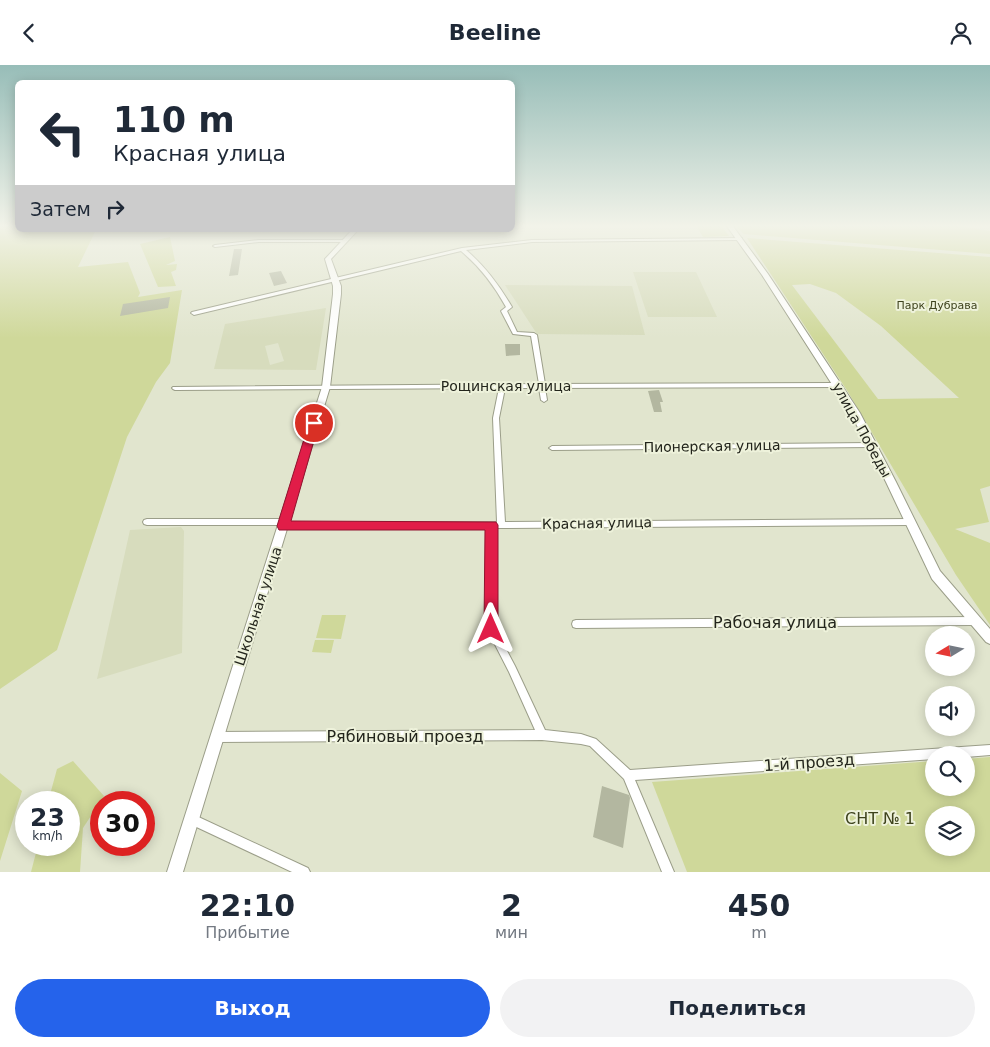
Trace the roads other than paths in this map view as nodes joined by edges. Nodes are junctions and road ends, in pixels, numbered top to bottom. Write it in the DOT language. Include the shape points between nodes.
graph roads {
  1 [pos="329,263"];
  2 [pos="406,263"];
  3 [pos="478,263"];
  4 [pos="756,263"];
  5 [pos="336,280"];
  6 [pos="194,313"];
  7 [pos="837,385"];
  8 [pos="502,386"];
  9 [pos="326,387"];
  10 [pos="541,387"];
  11 [pos="175,388"];
  12 [pos="544,401"];
  13 [pos="872,445"];
  14 [pos="552,447"];
  15 [pos="147,522"];
  16 [pos="910,522"];
  17 [pos="284,524"];
  18 [pos="496,525"];
  19 [pos="975,621"];
  20 [pos="576,624"];
  21 [pos="990,638"];
  22 [pos="542,735"];
  23 [pos="217,737"];
  24 [pos="990,750"];
  25 [pos="628,775"];
  26 [pos="192,819"];
  27 [pos="175,872"];
  28 [pos="304,872"];
  29 [pos="668,872"];
  1 -- 5 [label="street, Школьная улица"];
  2 -- 5 [label="street"];
  3 -- 10 [label="street" via="498,285 509,307 504,311 515,333 534,335"];
  4 -- 7 [label="street, улица Победы"];
  5 -- 6 [label="street"];
  5 -- 9 [label="street, Школьная улица"];
  7 -- 10 [label="street, Рощинская улица"];
  7 -- 13 [label="street, улица Победы"];
  8 -- 9 [label="street, Рощинская улица"];
  8 -- 10 [label="street, Рощинская улица"];
  8 -- 18 [label="street" via="496,418"];
  9 -- 11 [label="street, Рощинская улица"];
  9 -- 17 [label="street, Школьная улица"];
  10 -- 12 [label="street"];
  13 -- 14 [label="street, Пионерская улица"];
  13 -- 16 [label="street, улица Победы"];
  15 -- 17 [label="street, Красная улица"];
  16 -- 18 [label="street, Красная улица"];
  16 -- 19 [label="street, улица Победы" via="936,575"];
  17 -- 18 [label="street, Красная улица"];
  17 -- 23 [label="street, Школьная улица"];
  18 -- 22 [label="street" via="491,629"];
  19 -- 20 [label="street, Рабочая улица"];
  19 -- 21 [label="street, улица Победы"];
  22 -- 23 [label="street, Рябиновый проезд"];
  22 -- 25 [label="street, Рябиновый проезд" via="593,742"];
  23 -- 26 [label="street, Школьная улица"];
  24 -- 25 [label="street, 1-й проезд"];
  25 -- 29 [label="street"];
  26 -- 27 [label="street, Школьная улица"];
  26 -- 28 [label="street"];
}
